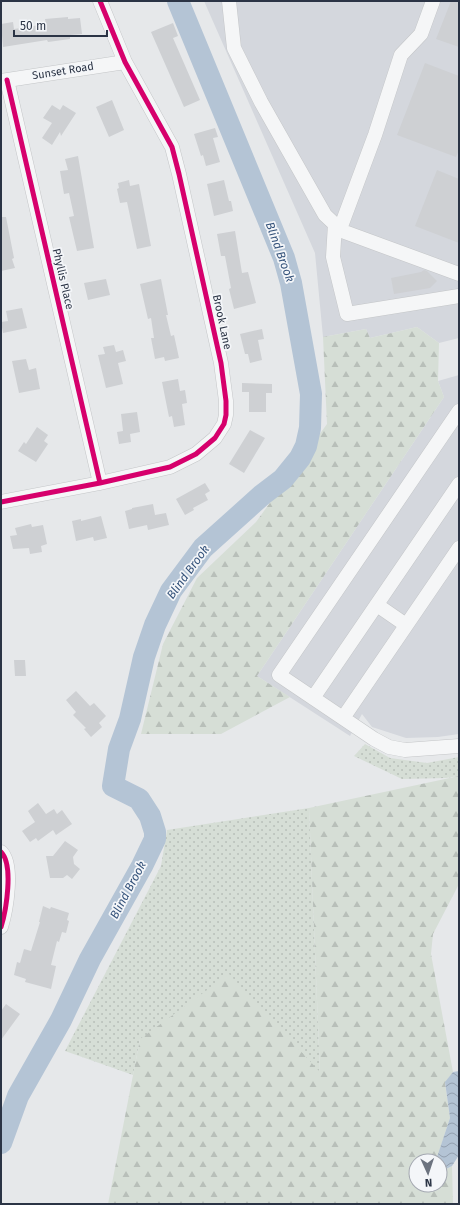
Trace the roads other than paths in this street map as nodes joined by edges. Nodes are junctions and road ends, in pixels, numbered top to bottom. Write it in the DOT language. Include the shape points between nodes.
graph roads {
  1 [pos="100,1"];
  2 [pos="230,1"];
  3 [pos="433,1"];
  4 [pos="125,62"];
  5 [pos="4,81"];
  6 [pos="338,226"];
  7 [pos="459,274"];
  8 [pos="459,296"];
  9 [pos="459,411"];
  10 [pos="100,483"];
  11 [pos="459,484"];
  12 [pos="1,502"];
  13 [pos="459,548"];
  14 [pos="377,605"];
  15 [pos="406,625"];
  16 [pos="313,698"];
  17 [pos="343,718"];
  18 [pos="459,746"];
  19 [pos="1,852"];
  20 [pos="1,927"];
  1 -- 4 [label="street, Brook Lane"];
  2 -- 6 [label="street" via="234,48 311,192 325,215"];
  3 -- 6 [label="street" via="421,34 401,55 375,135"];
  4 -- 5 [label="street, Sunset Road"];
  4 -- 10 [label="street, Brook Lane" via="172,148 221,363 226,414 216,438 196,454 170,467"];
  5 -- 10 [label="street, Phyllis Place"];
  6 -- 7 [label="street"];
  6 -- 8 [label="street" via="333,257 347,314"];
  9 -- 16 [label="street" via="279,675"];
  10 -- 12 [label="street, Brook Lane"];
  11 -- 14 [label="street"];
  13 -- 15 [label="street"];
  14 -- 15 [label="street"];
  14 -- 16 [label="street"];
  15 -- 17 [label="street"];
  16 -- 17 [label="street"];
  17 -- 18 [label="street" via="389,747 405,750"];
  19 -- 20 [label="street" via="7,865 8,894"];
}
